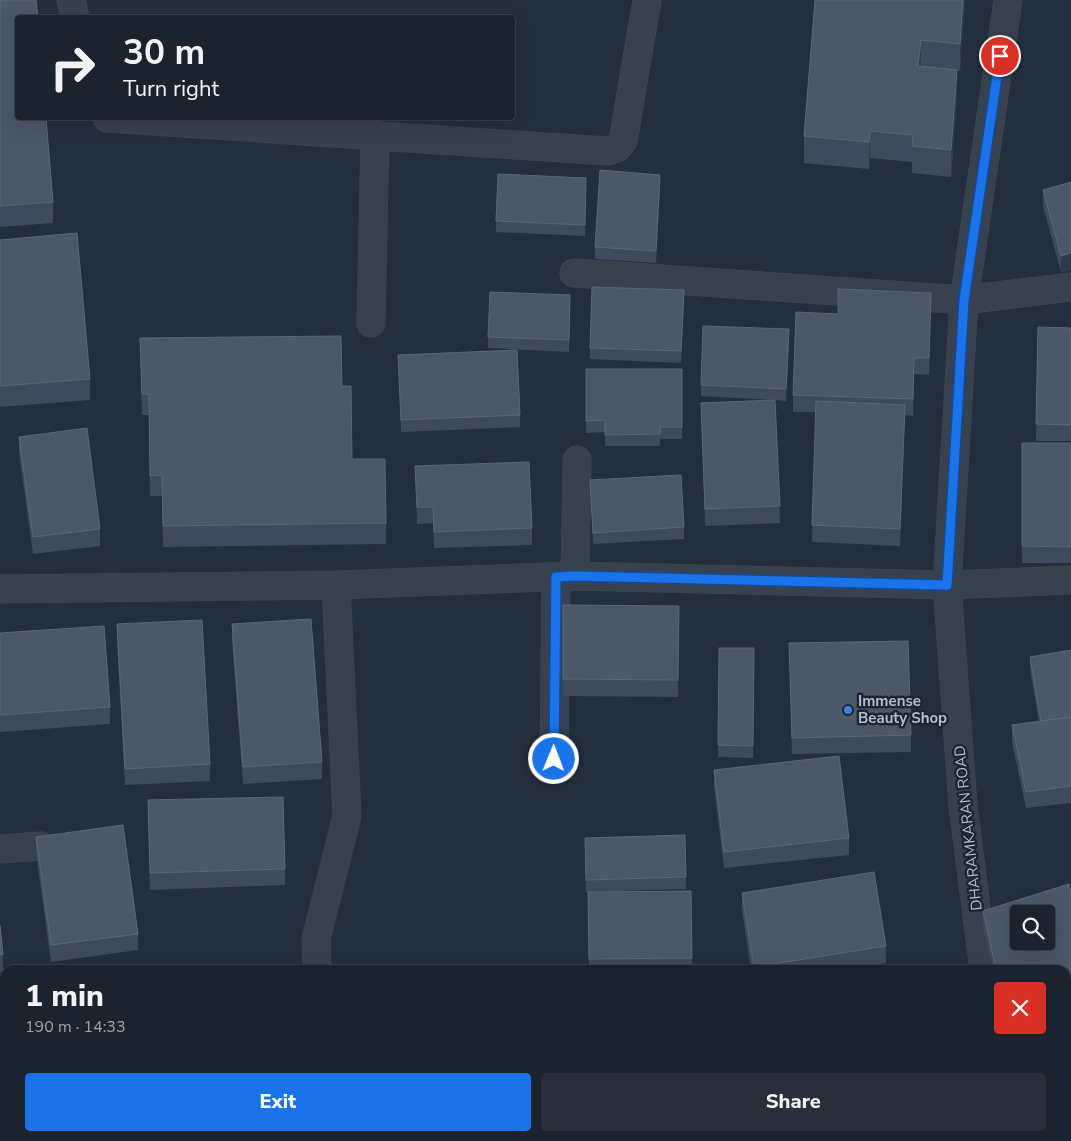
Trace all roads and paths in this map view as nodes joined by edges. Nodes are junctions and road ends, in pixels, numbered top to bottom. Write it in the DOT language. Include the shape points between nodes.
graph roads {
  1 [pos="71,0"];
  2 [pos="648,0"];
  3 [pos="1008,0"];
  4 [pos="74,15"];
  5 [pos="139,120"];
  6 [pos="375,135"];
  7 [pos="574,273"];
  8 [pos="1071,287"];
  9 [pos="964,300"];
  10 [pos="371,323"];
  11 [pos="577,460"];
  12 [pos="565,576"];
  13 [pos="1071,580"];
  14 [pos="336,585"];
  15 [pos="947,585"];
  16 [pos="0,589"];
  17 [pos="554,759"];
  18 [pos="41,846"];
  19 [pos="0,849"];
  20 [pos="317,965"];
  21 [pos="983,965"];
  1 -- 4 [label="street"];
  2 -- 6 [label="street" via="623,141 616,148 607,151"];
  3 -- 9 [label="street, DHARAMKARAN ROAD"];
  5 -- 6 [label="street"];
  6 -- 10 [label="street"];
  7 -- 9 [label="street"];
  8 -- 9 [label="street"];
  9 -- 15 [label="street, DHARAMKARAN ROAD"];
  11 -- 12 [label="street"];
  12 -- 14 [label="street"];
  12 -- 15 [label="street"];
  12 -- 17 [label="street"];
  13 -- 15 [label="street"];
  14 -- 16 [label="street"];
  14 -- 20 [label="street" via="347,816 316,939"];
  15 -- 21 [label="street, DHARAMKARAN ROAD" via="963,806"];
  18 -- 19 [label="street"];
}
